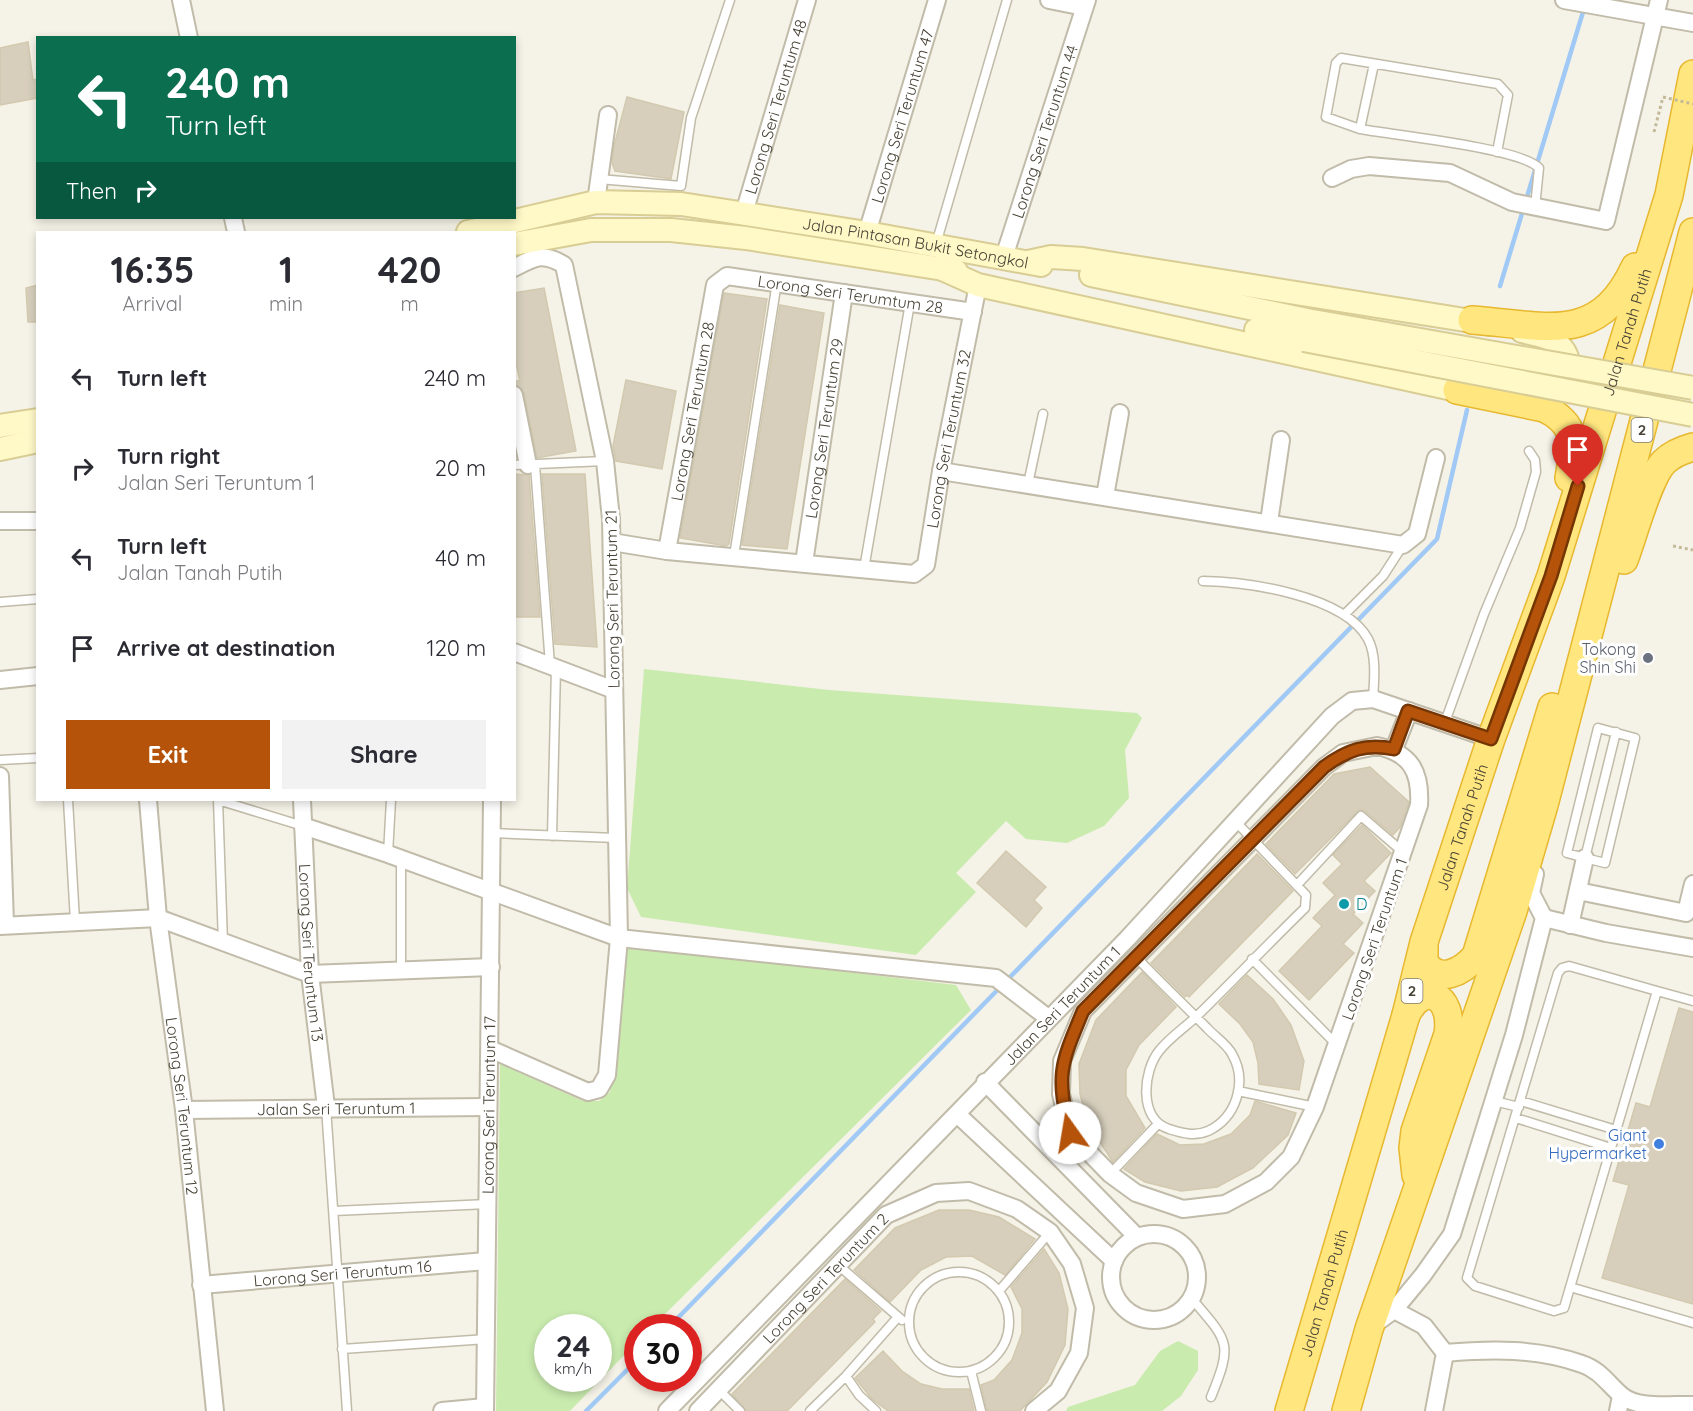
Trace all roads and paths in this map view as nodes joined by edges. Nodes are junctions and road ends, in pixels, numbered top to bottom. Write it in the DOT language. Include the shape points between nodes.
graph roads {
  1 [pos="181,0"];
  2 [pos="730,0"];
  3 [pos="807,0"];
  4 [pos="937,0"];
  5 [pos="1007,0"];
  6 [pos="1049,0"];
  7 [pos="1564,0"];
  8 [pos="1085,4"];
  9 [pos="1657,8"];
  10 [pos="1693,23"];
  11 [pos="189,36"];
  12 [pos="1374,64"];
  13 [pos="1693,74"];
  14 [pos="1693,104"];
  15 [pos="608,115"];
  16 [pos="1360,129"];
  17 [pos="1654,132"];
  18 [pos="1497,152"];
  19 [pos="599,178"];
  20 [pos="1332,178"];
  21 [pos="1669,195"];
  22 [pos="596,202"];
  23 [pos="1533,207"];
  24 [pos="744,213"];
  25 [pos="472,231"];
  26 [pos="1693,232"];
  27 [pos="867,233"];
  28 [pos="516,244"];
  29 [pos="936,245"];
  30 [pos="1004,257"];
  31 [pos="1028,262"];
  32 [pos="516,267"];
  33 [pos="940,268"];
  34 [pos="727,276"];
  35 [pos="777,282"];
  36 [pos="978,285"];
  37 [pos="844,293"];
  38 [pos="910,303"];
  39 [pos="973,312"];
  40 [pos="1472,320"];
  41 [pos="1305,330"];
  42 [pos="1693,388"];
  43 [pos="1457,390"];
  44 [pos="516,407"];
  45 [pos="1120,412"];
  46 [pos="1043,414"];
  47 [pos="1693,415"];
  48 [pos="36,420"];
  49 [pos="0,426"];
  50 [pos="1281,440"];
  51 [pos="36,441"];
  52 [pos="1693,447"];
  53 [pos="0,448"];
  54 [pos="1529,451"];
  55 [pos="1436,458"];
  56 [pos="605,461"];
  57 [pos="526,465"];
  58 [pos="1632,468"];
  59 [pos="941,471"];
  60 [pos="1028,484"];
  61 [pos="1105,496"];
  62 [pos="0,521"];
  63 [pos="36,521"];
  64 [pos="1269,522"];
  65 [pos="612,542"];
  66 [pos="1403,545"];
  67 [pos="1673,546"];
  68 [pos="1693,550"];
  69 [pos="667,551"];
  70 [pos="734,556"];
  71 [pos="804,563"];
  72 [pos="864,569"];
  73 [pos="1551,576"];
  74 [pos="1203,581"];
  75 [pos="36,600"];
  76 [pos="0,602"];
  77 [pos="1347,618"];
  78 [pos="1591,628"];
  79 [pos="516,653"];
  80 [pos="553,666"];
  81 [pos="36,676"];
  82 [pos="0,680"];
  83 [pos="614,690"];
  84 [pos="1373,699"];
  85 [pos="1408,711"];
  86 [pos="1445,722"];
  87 [pos="1616,732"];
  88 [pos="1491,739"];
  89 [pos="1394,749"];
  90 [pos="36,758"];
  91 [pos="0,760"];
  92 [pos="0,776"];
  93 [pos="68,801"];
  94 [pos="148,801"];
  95 [pos="218,801"];
  96 [pos="221,801"];
  97 [pos="302,801"];
  98 [pos="391,801"];
  99 [pos="492,801"];
  100 [pos="1544,806"];
  101 [pos="1236,822"];
  102 [pos="303,826"];
  103 [pos="1,831"];
  104 [pos="492,833"];
  105 [pos="552,836"];
  106 [pos="616,838"];
  107 [pos="1253,838"];
  108 [pos="1404,853"];
  109 [pos="394,856"];
  110 [pos="1585,858"];
  111 [pos="1693,884"];
  112 [pos="1297,885"];
  113 [pos="1578,891"];
  114 [pos="493,892"];
  115 [pos="158,918"];
  116 [pos="1544,918"];
  117 [pos="75,921"];
  118 [pos="3,925"];
  119 [pos="1570,925"];
  120 [pos="619,938"];
  121 [pos="1424,942"];
  122 [pos="223,943"];
  123 [pos="1693,948"];
  124 [pos="1136,957"];
  125 [pos="1252,959"];
  126 [pos="491,968"];
  127 [pos="401,972"];
  128 [pos="310,974"];
  129 [pos="1657,991"];
  130 [pos="1693,1001"];
  131 [pos="1406,1015"];
  132 [pos="1196,1017"];
  133 [pos="1048,1018"];
  134 [pos="1336,1044"];
  135 [pos="490,1048"];
  136 [pos="985,1082"];
  137 [pos="1238,1091"];
  138 [pos="1494,1101"];
  139 [pos="1520,1104"];
  140 [pos="326,1107"];
  141 [pos="488,1107"];
  142 [pos="1315,1107"];
  143 [pos="184,1110"];
  144 [pos="957,1114"];
  145 [pos="1516,1118"];
  146 [pos="1158,1124"];
  147 [pos="1616,1130"];
  148 [pos="1070,1133"];
  149 [pos="1611,1148"];
  150 [pos="1052,1150"];
  151 [pos="1110,1174"];
  152 [pos="1418,1186"];
  153 [pos="1035,1189"];
  154 [pos="488,1204"];
  155 [pos="1017,1209"];
  156 [pos="334,1211"];
  157 [pos="1050,1232"];
  158 [pos="1137,1237"];
  159 [pos="486,1261"];
  160 [pos="1114,1261"];
  161 [pos="838,1265"];
  162 [pos="337,1273"];
  163 [pos="201,1285"];
  164 [pos="1570,1287"];
  165 [pos="999,1291"];
  166 [pos="1192,1299"];
  167 [pos="1394,1310"];
  168 [pos="898,1317"];
  169 [pos="1693,1323"];
  170 [pos="909,1326"];
  171 [pos="1369,1329"];
  172 [pos="487,1339"];
  173 [pos="342,1349"];
  174 [pos="1445,1353"];
  175 [pos="971,1371"];
  176 [pos="846,1376"];
  177 [pos="718,1389"];
  178 [pos="1211,1397"];
  179 [pos="1620,1404"];
  180 [pos="1693,1405"];
  181 [pos="484,1409"];
  182 [pos="215,1411"];
  183 [pos="347,1411"];
  184 [pos="442,1411"];
  185 [pos="667,1411"];
  186 [pos="698,1411"];
  187 [pos="740,1411"];
  188 [pos="810,1411"];
  189 [pos="876,1411"];
  190 [pos="981,1411"];
  191 [pos="1035,1411"];
  192 [pos="1289,1411"];
  193 [pos="1346,1411"];
  194 [pos="1434,1411"];
  1 -- 11 [label="street"];
  2 -- 19 [label="lane" via="691,118 681,186"];
  3 -- 24 [label="street, Lorong Seri Teruntum 48"];
  4 -- 27 [label="street, Lorong Seri Teruntum 47"];
  5 -- 29 [label="lane"];
  6 -- 8 [label="street, Lorong Seri Teruntum 44"];
  7 -- 9 [label="street"];
  8 -- 30 [label="street, Lorong Seri Teruntum 44"];
  9 -- 10 [label="street"];
  9 -- 23 [label="street" via="1605,221"];
  12 -- 16 [label="lane"];
  12 -- 16 [label="lane" via="1338,59 1325,113 1329,119"];
  12 -- 18 [label="lane" via="1504,88 1508,95"];
  13 -- 21 [label="highway, Jalan Tanah Putih / 2"];
  14 -- 17 [label="path, bridge" via="1663,97"];
  15 -- 19 [label="street"];
  16 -- 18 [label="lane"];
  18 -- 23 [label="lane" via="1537,165"];
  19 -- 22 [label="street"];
  20 -- 23 [label="street" via="1369,166 1438,171"];
  21 -- 40 [label="highway" via="1628,283 1600,314 1569,327"];
  21 -- 73 [label="highway, Jalan Tanah Putih / 2"];
  22 -- 24 [label="main road, Jalan Pintasan Bukit Setongkol" via="681,204"];
  22 -- 25 [label="main road, Jalan Pintasan Bukit Setongkol"];
  24 -- 27 [label="main road, Jalan Pintasan Bukit Setongkol"];
  26 -- 58 [label="highway, 2"];
  27 -- 29 [label="main road, Jalan Pintasan Bukit Setongkol"];
  28 -- 33 [label="main road, Jalan Pintasan Bukit Setongkol" via="591,230 671,230"];
  29 -- 30 [label="main road, Jalan Pintasan Bukit Setongkol"];
  30 -- 31 [label="main road, Jalan Pintasan Bukit Setongkol"];
  31 -- 40 [label="main road, Jalan Pintasan Bukit Setongkol" via="1052,257 1083,259"];
  31 -- 41 [label="main road"];
  32 -- 56 [label="street, Lorong Seri Teruntum 21" via="535,257 551,257 564,266"];
  33 -- 36 [label="main road, Jalan Pintasan Bukit Setongkol"];
  33 -- 41 [label="main road, Jalan Pintasan Bukit Setongkol"];
  34 -- 35 [label="street, Lorong Seri Terumtum 28"];
  34 -- 69 [label="street, Lorong Seri Teruntum 28" via="715,285"];
  35 -- 37 [label="street, Lorong Seri Terumtum 28"];
  35 -- 70 [label="lane"];
  36 -- 39 [label="street, Lorong Seri Teruntum 32"];
  36 -- 43 [label="main road, Jalan Pintasan Bukit Setongkol"];
  37 -- 38 [label="street, Lorong Seri Terumtum 28"];
  37 -- 71 [label="street, Lorong Seri Teruntum 29"];
  38 -- 39 [label="street, Lorong Seri Terumtum 28"];
  38 -- 72 [label="lane"];
  39 -- 59 [label="street, Lorong Seri Teruntum 32"];
  40 -- 43 [label="main road, Jalan Pintasan Bukit Setongkol" via="1548,338 1566,354 1568,371 1560,386 1546,392"];
  41 -- 42 [label="main road, bridge"];
  41 -- 47 [label="main road, bridge"];
  43 -- 73 [label="highway" via="1544,408 1557,414 1572,435 1572,459"];
  44 -- 57 [label="street"];
  45 -- 61 [label="street"];
  46 -- 60 [label="lane"];
  48 -- 49 [label="main road"];
  50 -- 64 [label="street"];
  51 -- 53 [label="main road"];
  52 -- 78 [label="highway" via="1663,463 1653,480 1622,565"];
  54 -- 86 [label="lane" via="1536,472 1520,528"];
  55 -- 66 [label="street" via="1417,534"];
  56 -- 57 [label="lane"];
  56 -- 65 [label="street, Lorong Seri Teruntum 21"];
  57 -- 80 [label="lane"];
  58 -- 78 [label="highway, 2"];
  58 -- 121 [label="highway, 2" via="1614,503 1583,596 1476,956 1469,965 1450,975 1436,974 1424,962"];
  59 -- 60 [label="street"];
  59 -- 72 [label="street, Lorong Seri Teruntum 32" via="926,565 914,574"];
  60 -- 61 [label="street"];
  61 -- 64 [label="street"];
  62 -- 63 [label="street"];
  64 -- 66 [label="street"];
  65 -- 69 [label="street"];
  65 -- 83 [label="street, Lorong Seri Teruntum 21"];
  66 -- 77 [label="lane"];
  67 -- 68 [label="path"];
  69 -- 70 [label="street"];
  70 -- 71 [label="street"];
  71 -- 72 [label="street"];
  73 -- 88 [label="highway, Jalan Tanah Putih / 2"];
  74 -- 77 [label="lane" via="1265,586 1331,608"];
  75 -- 76 [label="lane"];
  77 -- 84 [label="lane" via="1368,640 1374,673"];
  78 -- 100 [label="highway, 2"];
  79 -- 80 [label="street"];
  80 -- 83 [label="street"];
  80 -- 105 [label="lane"];
  81 -- 82 [label="street"];
  83 -- 106 [label="street, Lorong Seri Teruntum 21"];
  84 -- 85 [label="street"];
  84 -- 101 [label="street, Jalan Seri Teruntum 1" via="1352,701 1332,716"];
  85 -- 86 [label="street"];
  85 -- 89 [label="street"];
  86 -- 88 [label="street"];
  87 -- 110 [label="lane"];
  87 -- 110 [label="lane" via="1598,728 1567,853"];
  87 -- 110 [label="lane" via="1635,738 1605,863"];
  88 -- 121 [label="highway, Jalan Tanah Putih / 2"];
  89 -- 107 [label="street" via="1377,746 1343,753"];
  89 -- 108 [label="street, Lorong Seri Teruntum 1" via="1414,767 1420,785 1419,805"];
  90 -- 91 [label="lane"];
  92 -- 103 [label="street"];
  93 -- 117 [label="lane"];
  94 -- 115 [label="street, Lorong Seri Teruntum 12"];
  95 -- 122 [label="lane"];
  96 -- 102 [label="lane"];
  97 -- 102 [label="street, Lorong Seri Teruntum 13"];
  98 -- 109 [label="lane"];
  99 -- 104 [label="street, Lorong Seri Teruntum 17"];
  100 -- 116 [label="street" via="1544,832 1531,893"];
  100 -- 152 [label="highway, 2" via="1513,911"];
  101 -- 107 [label="lane"];
  101 -- 133 [label="street, Jalan Seri Teruntum 1"];
  102 -- 109 [label="street"];
  102 -- 128 [label="street, Lorong Seri Teruntum 13"];
  103 -- 118 [label="street"];
  104 -- 105 [label="lane"];
  104 -- 114 [label="street, Lorong Seri Teruntum 17"];
  105 -- 106 [label="lane"];
  106 -- 120 [label="street, Lorong Seri Teruntum 21"];
  107 -- 112 [label="lane"];
  107 -- 124 [label="street"];
  108 -- 112 [label="lane" via="1361,816"];
  108 -- 134 [label="street, Lorong Seri Teruntum 1"];
  109 -- 114 [label="street"];
  109 -- 127 [label="lane"];
  110 -- 113 [label="street"];
  111 -- 113 [label="street" via="1686,913"];
  112 -- 125 [label="lane" via="1306,895 1305,908"];
  113 -- 119 [label="street"];
  114 -- 120 [label="street"];
  114 -- 126 [label="street, Lorong Seri Teruntum 17"];
  115 -- 117 [label="street"];
  115 -- 122 [label="street"];
  115 -- 143 [label="street, Lorong Seri Teruntum 12"];
  116 -- 119 [label="street"];
  116 -- 138 [label="street"];
  117 -- 118 [label="street"];
  119 -- 123 [label="street"];
  120 -- 133 [label="street" via="1002,982"];
  120 -- 135 [label="street, Lorong Seri Teruntum 21" via="607,1075 599,1089 588,1092"];
  121 -- 131 [label="highway, Jalan Tanah Putih / 2"];
  122 -- 128 [label="street"];
  124 -- 132 [label="lane"];
  124 -- 148 [label="street" via="1083,1011 1062,1061 1061,1094"];
  125 -- 132 [label="lane"];
  125 -- 134 [label="lane"];
  126 -- 127 [label="street"];
  126 -- 135 [label="street, Lorong Seri Teruntum 17"];
  127 -- 128 [label="street"];
  128 -- 140 [label="street, Lorong Seri Teruntum 13"];
  129 -- 130 [label="lane"];
  129 -- 139 [label="lane" via="1569,966 1562,968"];
  129 -- 147 [label="lane"];
  131 -- 152 [label="highway, 2" via="1412,1003 1424,996 1437,997 1447,1006 1451,1019 1415,1131"];
  131 -- 192 [label="highway, Jalan Tanah Putih / 2"];
  132 -- 137 [label="lane" via="1232,1054"];
  132 -- 146 [label="lane" via="1158,1052 1145,1081 1148,1106"];
  133 -- 136 [label="street, Jalan Seri Teruntum 1"];
  134 -- 142 [label="street, Lorong Seri Teruntum 1"];
  135 -- 141 [label="street, Lorong Seri Teruntum 17"];
  136 -- 144 [label="street, Jalan Seri Teruntum 1"];
  136 -- 150 [label="street"];
  137 -- 142 [label="lane"];
  137 -- 146 [label="lane" via="1236,1102 1220,1125 1203,1133 1188,1135"];
  138 -- 139 [label="lane"];
  138 -- 167 [label="street" via="1452,1234"];
  139 -- 145 [label="lane"];
  139 -- 147 [label="lane"];
  140 -- 141 [label="street, Jalan Seri Teruntum 1"];
  140 -- 143 [label="street, Jalan Seri Teruntum 1"];
  140 -- 156 [label="lane"];
  141 -- 154 [label="street, Lorong Seri Teruntum 17"];
  142 -- 151 [label="street, Lorong Seri Teruntum 1" via="1291,1157 1266,1182 1225,1204 1183,1209 1136,1193"];
  143 -- 163 [label="street, Lorong Seri Teruntum 12"];
  144 -- 153 [label="street"];
  144 -- 185 [label="street, Jalan Seri Teruntum 1"];
  145 -- 149 [label="lane"];
  145 -- 164 [label="lane" via="1467,1278 1475,1286 1554,1311 1564,1308"];
  146 -- 151 [label="lane"];
  147 -- 149 [label="lane"];
  148 -- 150 [label="street"];
  148 -- 151 [label="street, Lorong Seri Teruntum 1"];
  149 -- 164 [label="lane"];
  150 -- 158 [label="street"];
  152 -- 171 [label="highway, 2"];
  153 -- 155 [label="street"];
  153 -- 160 [label="street"];
  154 -- 156 [label="lane"];
  154 -- 159 [label="street, Lorong Seri Teruntum 17"];
  155 -- 157 [label="street, Lorong Seri Teruntum 2"];
  155 -- 161 [label="street, Lorong Seri Teruntum 2" via="969,1191 936,1193 886,1215"];
  156 -- 162 [label="lane"];
  157 -- 165 [label="lane"];
  157 -- 191 [label="street, Lorong Seri Teruntum 2" via="1072,1264 1085,1308 1079,1353 1058,1391"];
  158 -- 160 [label="street" via="1123,1247"];
  158 -- 166 [label="street" via="1158,1233 1179,1240 1193,1257 1198,1278"];
  159 -- 162 [label="street, Lorong Seri Teruntum 16"];
  159 -- 172 [label="street, Lorong Seri Teruntum 17"];
  160 -- 166 [label="street" via="1111,1282 1119,1302 1135,1316 1156,1321 1177,1314"];
  161 -- 168 [label="lane"];
  161 -- 177 [label="street, Lorong Seri Teruntum 2"];
  162 -- 163 [label="street, Lorong Seri Teruntum 16"];
  162 -- 173 [label="lane"];
  163 -- 182 [label="street, Lorong Seri Teruntum 12"];
  164 -- 169 [label="lane"];
  165 -- 170 [label="lane" via="988,1280 973,1274 942,1275 917,1295"];
  165 -- 175 [label="lane" via="1008,1314 1007,1339 986,1365"];
  166 -- 178 [label="lane" via="1225,1343 1226,1354"];
  167 -- 171 [label="street"];
  167 -- 174 [label="street" via="1424,1326"];
  168 -- 170 [label="lane"];
  168 -- 176 [label="lane"];
  170 -- 175 [label="lane" via="919,1353 930,1363 942,1370"];
  171 -- 193 [label="highway, 2"];
  172 -- 173 [label="lane"];
  172 -- 181 [label="street, Lorong Seri Teruntum 17"];
  173 -- 183 [label="lane"];
  174 -- 179 [label="street" via="1494,1348 1545,1354 1584,1364 1600,1373"];
  174 -- 194 [label="street"];
  175 -- 190 [label="lane"];
  176 -- 188 [label="lane"];
  176 -- 189 [label="lane" via="858,1395"];
  177 -- 186 [label="street, Lorong Seri Teruntum 2"];
  177 -- 187 [label="lane"];
  179 -- 180 [label="street"];
  181 -- 184 [label="street"];
}
